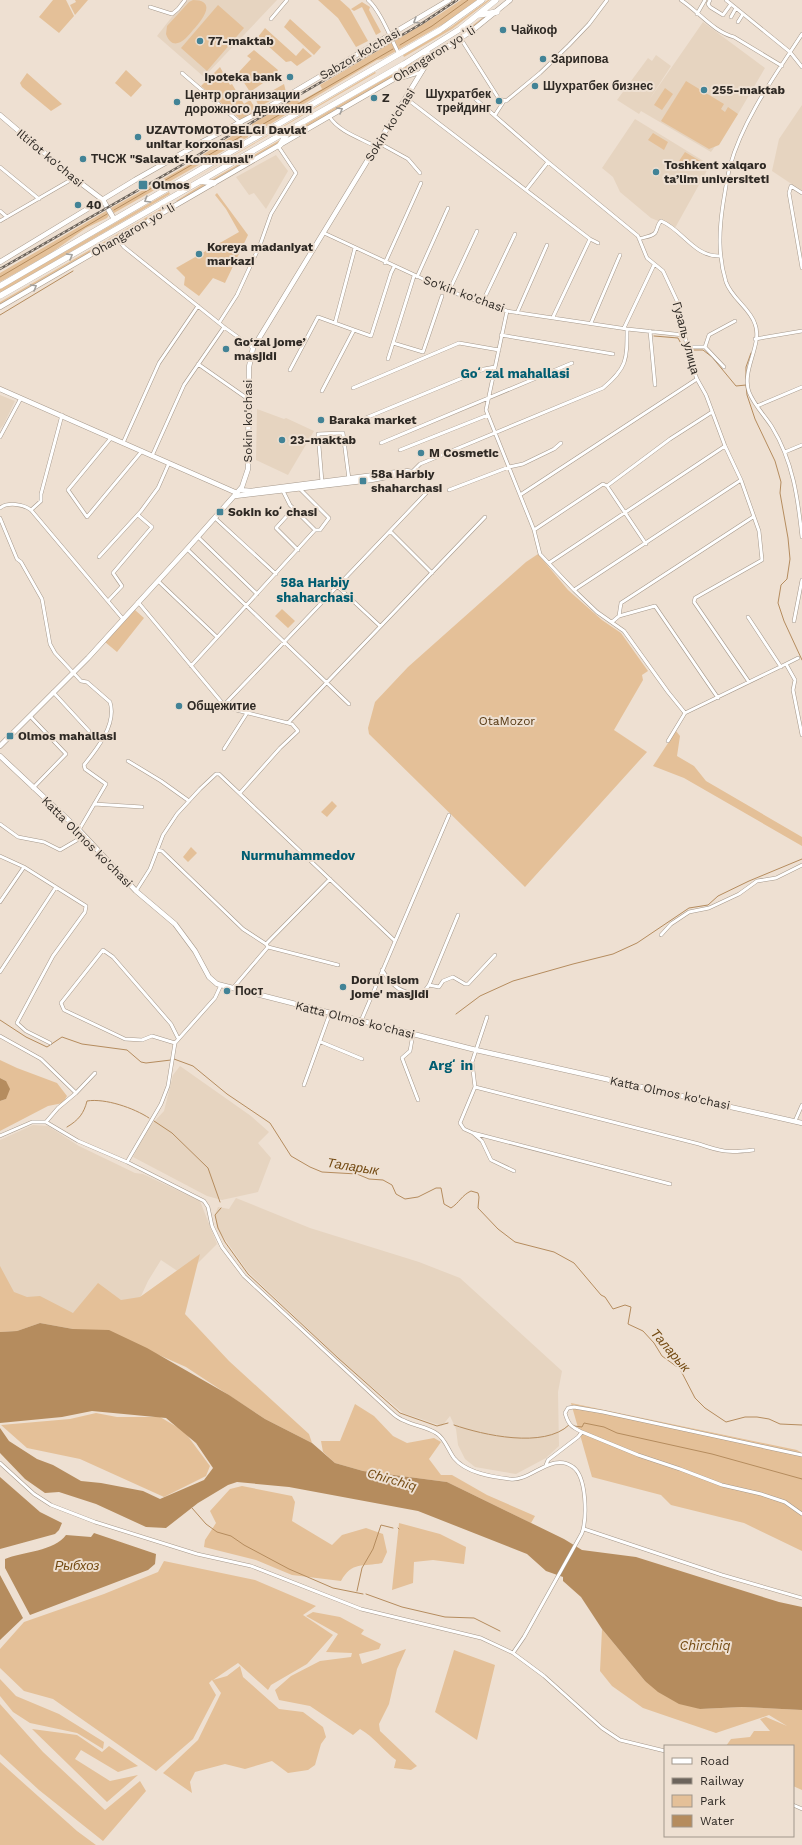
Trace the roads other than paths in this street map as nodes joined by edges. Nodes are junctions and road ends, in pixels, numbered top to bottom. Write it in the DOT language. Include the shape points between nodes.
graph roads {
  1 [pos="184,0"];
  2 [pos="287,0"];
  3 [pos="368,0"];
  4 [pos="449,0"];
  5 [pos="482,0"];
  6 [pos="496,0"];
  7 [pos="510,0"];
  8 [pos="607,0"];
  9 [pos="682,0"];
  10 [pos="705,0"];
  11 [pos="710,0"];
  12 [pos="726,0"];
  13 [pos="731,4"];
  14 [pos="150,6"];
  15 [pos="736,8"];
  16 [pos="497,12"];
  17 [pos="697,14"];
  18 [pos="744,14"];
  19 [pos="479,15"];
  20 [pos="731,17"];
  21 [pos="271,19"];
  22 [pos="738,22"];
  23 [pos="802,34"];
  24 [pos="390,37"];
  25 [pos="461,39"];
  26 [pos="424,52"];
  27 [pos="790,52"];
  28 [pos="398,54"];
  29 [pos="432,57"];
  30 [pos="404,64"];
  31 [pos="376,66"];
  32 [pos="782,66"];
  33 [pos="802,68"];
  34 [pos="424,71"];
  35 [pos="182,73"];
  36 [pos="382,76"];
  37 [pos="399,76"];
  38 [pos="472,96"];
  39 [pos="406,99"];
  40 [pos="504,102"];
  41 [pos="0,115"];
  42 [pos="495,115"];
  43 [pos="329,116"];
  44 [pos="240,123"];
  45 [pos="291,128"];
  46 [pos="254,137"];
  47 [pos="378,145"];
  48 [pos="279,146"];
  49 [pos="548,162"];
  50 [pos="0,167"];
  51 [pos="420,173"];
  52 [pos="74,178"];
  53 [pos="200,181"];
  54 [pos="214,183"];
  55 [pos="421,183"];
  56 [pos="173,184"];
  57 [pos="526,190"];
  58 [pos="802,193"];
  59 [pos="178,194"];
  60 [pos="39,199"];
  61 [pos="103,200"];
  62 [pos="448,208"];
  63 [pos="0,211"];
  64 [pos="7,217"];
  65 [pos="114,219"];
  66 [pos="0,221"];
  67 [pos="477,231"];
  68 [pos="324,233"];
  69 [pos="515,234"];
  70 [pos="118,239"];
  71 [pos="590,239"];
  72 [pos="639,239"];
  73 [pos="598,242"];
  74 [pos="547,245"];
  75 [pos="355,248"];
  76 [pos="620,255"];
  77 [pos="720,256"];
  78 [pos="0,262"];
  79 [pos="385,263"];
  80 [pos="654,265"];
  81 [pos="394,267"];
  82 [pos="802,268"];
  83 [pos="415,276"];
  84 [pos="0,286"];
  85 [pos="449,291"];
  86 [pos="0,296"];
  87 [pos="442,296"];
  88 [pos="482,303"];
  89 [pos="198,306"];
  90 [pos="0,307"];
  91 [pos="507,311"];
  92 [pos="518,313"];
  93 [pos="553,317"];
  94 [pos="735,321"];
  95 [pos="219,323"];
  96 [pos="335,323"];
  97 [pos="591,323"];
  98 [pos="224,327"];
  99 [pos="626,329"];
  100 [pos="354,330"];
  101 [pos="650,331"];
  102 [pos="802,331"];
  103 [pos="502,335"];
  104 [pos="684,335"];
  105 [pos="755,339"];
  106 [pos="393,343"];
  107 [pos="687,347"];
  108 [pos="706,347"];
  109 [pos="253,348"];
  110 [pos="499,350"];
  111 [pos="613,354"];
  112 [pos="388,359"];
  113 [pos="572,363"];
  114 [pos="198,364"];
  115 [pos="495,367"];
  116 [pos="724,367"];
  117 [pos="290,370"];
  118 [pos="697,380"];
  119 [pos="655,385"];
  120 [pos="802,387"];
  121 [pos="353,388"];
  122 [pos="0,389"];
  123 [pos="322,391"];
  124 [pos="22,398"];
  125 [pos="248,398"];
  126 [pos="490,398"];
  127 [pos="757,406"];
  128 [pos="712,412"];
  129 [pos="62,415"];
  130 [pos="488,415"];
  131 [pos="356,422"];
  132 [pos="495,433"];
  133 [pos="0,436"];
  134 [pos="111,438"];
  135 [pos="123,443"];
  136 [pos="381,443"];
  137 [pos="561,444"];
  138 [pos="802,445"];
  139 [pos="725,446"];
  140 [pos="400,450"];
  141 [pos="142,452"];
  142 [pos="785,452"];
  143 [pos="152,456"];
  144 [pos="169,463"];
  145 [pos="509,467"];
  146 [pos="412,472"];
  147 [pos="349,479"];
  148 [pos="741,480"];
  149 [pos="322,482"];
  150 [pos="607,486"];
  151 [pos="432,487"];
  152 [pos="300,489"];
  153 [pos="449,490"];
  154 [pos="283,491"];
  155 [pos="237,493"];
  156 [pos="520,495"];
  157 [pos="0,508"];
  158 [pos="294,508"];
  159 [pos="31,510"];
  160 [pos="625,513"];
  161 [pos="138,515"];
  162 [pos="485,517"];
  163 [pos="753,517"];
  164 [pos="0,518"];
  165 [pos="215,518"];
  166 [pos="315,530"];
  167 [pos="534,530"];
  168 [pos="390,531"];
  169 [pos="198,537"];
  170 [pos="802,537"];
  171 [pos="646,544"];
  172 [pos="187,550"];
  173 [pos="298,550"];
  174 [pos="99,557"];
  175 [pos="549,563"];
  176 [pos="432,573"];
  177 [pos="276,574"];
  178 [pos="802,580"];
  179 [pos="158,581"];
  180 [pos="337,586"];
  181 [pos="574,590"];
  182 [pos="258,594"];
  183 [pos="108,601"];
  184 [pos="138,602"];
  185 [pos="246,606"];
  186 [pos="619,616"];
  187 [pos="748,617"];
  188 [pos="123,619"];
  189 [pos="794,621"];
  190 [pos="612,622"];
  191 [pos="380,626"];
  192 [pos="217,637"];
  193 [pos="284,643"];
  194 [pos="798,658"];
  195 [pos="786,664"];
  196 [pos="191,666"];
  197 [pos="781,667"];
  198 [pos="74,672"];
  199 [pos="326,682"];
  200 [pos="749,682"];
  201 [pos="53,692"];
  202 [pos="718,698"];
  203 [pos="349,704"];
  204 [pos="224,705"];
  205 [pos="247,713"];
  206 [pos="685,713"];
  207 [pos="30,715"];
  208 [pos="288,723"];
  209 [pos="89,731"];
  210 [pos="802,734"];
  211 [pos="668,741"];
  212 [pos="0,746"];
  213 [pos="224,749"];
  214 [pos="0,756"];
  215 [pos="128,761"];
  216 [pos="33,788"];
  217 [pos="240,793"];
  218 [pos="189,801"];
  219 [pos="94,804"];
  220 [pos="142,807"];
  221 [pos="449,815"];
  222 [pos="0,824"];
  223 [pos="79,830"];
  224 [pos="84,836"];
  225 [pos="157,850"];
  226 [pos="0,856"];
  227 [pos="802,864"];
  228 [pos="24,867"];
  229 [pos="330,879"];
  230 [pos="56,887"];
  231 [pos="136,891"];
  232 [pos="0,902"];
  233 [pos="458,915"];
  234 [pos="661,935"];
  235 [pos="395,941"];
  236 [pos="267,946"];
  237 [pos="495,955"];
  238 [pos="338,965"];
  239 [pos="382,970"];
  240 [pos="0,972"];
  241 [pos="429,985"];
  242 [pos="221,986"];
  243 [pos="233,988"];
  244 [pos="330,1014"];
  245 [pos="487,1017"];
  246 [pos="361,1021"];
  247 [pos="413,1034"];
  248 [pos="0,1036"];
  249 [pos="178,1038"];
  250 [pos="50,1042"];
  251 [pos="321,1042"];
  252 [pos="175,1043"];
  253 [pos="476,1050"];
  254 [pos="362,1059"];
  255 [pos="95,1073"];
  256 [pos="304,1085"];
  257 [pos="475,1087"];
  258 [pos="76,1093"];
  259 [pos="418,1100"];
  260 [pos="802,1105"];
  261 [pos="795,1121"];
  262 [pos="46,1122"];
  263 [pos="802,1123"];
  264 [pos="473,1132"];
  265 [pos="0,1136"];
  266 [pos="753,1150"];
  267 [pos="127,1162"];
  268 [pos="514,1171"];
  269 [pos="670,1184"];
  270 [pos="582,1432"];
  271 [pos="802,1455"];
  272 [pos="0,1463"];
  273 [pos="546,1466"];
  274 [pos="802,1514"];
  275 [pos="584,1529"];
  276 [pos="802,1598"];
  277 [pos="513,1653"];
  278 [pos="664,1751"];
  1 -- 14 [label="street" via="172,14"];
  2 -- 21 [label="street"];
  3 -- 24 [label="street"];
  4 -- 24 [label="street, Sabzor ko'chasi, one-way"];
  5 -- 28 [label="highway, Ohangaron yoʻli" via="445,28"];
  6 -- 19 [label="highway, Ohangaron yoʻli"];
  7 -- 16 [label="street, Ohangaron yoʻli"];
  8 -- 40 [label="street" via="589,24 555,59"];
  9 -- 17 [label="street"];
  10 -- 17 [label="street"];
  11 -- 13 [label="street" via="710,7 723,15"];
  12 -- 13 [label="street"];
  13 -- 15 [label="street"];
  15 -- 18 [label="street"];
  15 -- 20 [label="street"];
  16 -- 19 [label="highway"];
  16 -- 25 [label="street, Ohangaron yoʻli"];
  17 -- 32 [label="street" via="727,35"];
  18 -- 22 [label="street"];
  18 -- 27 [label="street"];
  19 -- 26 [label="highway, Ohangaron yoʻli"];
  23 -- 27 [label="street"];
  24 -- 28 [label="street"];
  24 -- 44 [label="street, Sabzor ko'chasi"];
  25 -- 29 [label="street, Ohangaron yoʻli"];
  25 -- 40 [label="street" via="499,99"];
  26 -- 29 [label="highway"];
  26 -- 30 [label="highway, Ohangaron yoʻli"];
  27 -- 32 [label="street"];
  27 -- 33 [label="street"];
  28 -- 30 [label="highway"];
  28 -- 31 [label="highway, Ohangaron yoʻli"];
  29 -- 34 [label="street, Sokin ko'chasi"];
  29 -- 37 [label="street, Ohangaron yoʻli"];
  30 -- 36 [label="highway, Ohangaron yoʻli"];
  31 -- 36 [label="highway" via="381,70"];
  31 -- 46 [label="highway, Ohangaron yoʻli"];
  32 -- 77 [label="street" via="748,121 730,166 720,221"];
  34 -- 37 [label="street" via="402,78"];
  34 -- 39 [label="street, Sokin ko'chasi"];
  35 -- 44 [label="street"];
  36 -- 45 [label="highway, Ohangaron yoʻli"];
  43 -- 37 [label="street, Ohangaron yoʻli, one-way"];
  38 -- 42 [label="street, Гузаль улица"];
  39 -- 47 [label="street, Sokin ko'chasi"];
  39 -- 57 [label="street"];
  40 -- 42 [label="street"];
  41 -- 52 [label="street, Iltifot ko'chasi"];
  42 -- 49 [label="street, Гузаль улица"];
  43 -- 47 [label="street" via="342,130"];
  43 -- 48 [label="street, Ohangaron yoʻli"];
  44 -- 46 [label="street"];
  44 -- 61 [label="street, Sabzor ko'chasi" via="177,156"];
  45 -- 48 [label="highway"];
  45 -- 53 [label="highway, Ohangaron yoʻli"];
  46 -- 56 [label="highway, Ohangaron yoʻli"];
  47 -- 51 [label="street" via="408,159"];
  47 -- 68 [label="street, Sokin ko'chasi"];
  48 -- 54 [label="street, Ohangaron yoʻli"];
  48 -- 95 [label="street" via="296,173 271,214 237,296"];
  49 -- 57 [label="street"];
  49 -- 72 [label="street, Гузаль улица"];
  50 -- 60 [label="street"];
  52 -- 60 [label="street"];
  52 -- 61 [label="street, Iltifot ko'chasi"];
  53 -- 54 [label="highway"];
  53 -- 59 [label="highway, Ohangaron yoʻli"];
  54 -- 70 [label="street, Ohangaron yoʻli"];
  55 -- 79 [label="street"];
  56 -- 59 [label="highway" via="173,191"];
  56 -- 65 [label="highway, Ohangaron yoʻli, one-way"];
  57 -- 71 [label="street"];
  58 -- 82 [label="street" via="791,186 789,193"];
  86 -- 59 [label="highway, Ohangaron yoʻli, one-way"];
  60 -- 64 [label="street"];
  61 -- 65 [label="street, Iltifot ko'chasi"];
  61 -- 78 [label="street, Sabzor ko'chasi"];
  62 -- 83 [label="street"];
  63 -- 64 [label="street"];
  64 -- 66 [label="street"];
  65 -- 84 [label="highway, Ohangaron yoʻli"];
  67 -- 85 [label="street"];
  68 -- 75 [label="street, So'kin ko'chasi"];
  68 -- 109 [label="street, Sokin ko'chasi"];
  69 -- 88 [label="street"];
  70 -- 89 [label="street" via="124,247"];
  90 -- 70 [label="street, Ohangaron yoʻli, one-way"];
  71 -- 73 [label="street"];
  71 -- 93 [label="street"];
  72 -- 77 [label="street" via="655,233 661,221 677,229 695,248 706,254"];
  72 -- 80 [label="street, Гузаль улица" via="647,258"];
  74 -- 92 [label="street"];
  75 -- 79 [label="street, So'kin ko'chasi"];
  75 -- 96 [label="street"];
  76 -- 97 [label="street"];
  77 -- 105 [label="street" via="731,293 755,324"];
  79 -- 81 [label="street, So'kin ko'chasi"];
  80 -- 99 [label="street"];
  80 -- 104 [label="street, Гузаль улица" via="663,271 678,303"];
  81 -- 83 [label="street, So'kin ko'chasi"];
  81 -- 100 [label="street" via="371,336"];
  83 -- 85 [label="street, So'kin ko'chasi"];
  83 -- 106 [label="street"];
  85 -- 88 [label="street, So'kin ko'chasi"];
  87 -- 106 [label="street" via="423,352"];
  88 -- 91 [label="street, So'kin ko'chasi"];
  89 -- 95 [label="street"];
  89 -- 135 [label="street" via="159,363"];
  91 -- 92 [label="street, So'kin ko'chasi"];
  91 -- 103 [label="street"];
  92 -- 93 [label="street, So'kin ko'chasi"];
  93 -- 97 [label="street, So'kin ko'chasi"];
  94 -- 108 [label="street" via="709,336"];
  95 -- 98 [label="street"];
  96 -- 100 [label="street"];
  96 -- 117 [label="street" via="318,317"];
  97 -- 99 [label="street, So'kin ko'chasi"];
  98 -- 109 [label="street"];
  98 -- 114 [label="street"];
  99 -- 101 [label="street, So'kin ko'chasi"];
  99 -- 132 [label="street" via="624,365 618,376 603,388"];
  100 -- 123 [label="street"];
  101 -- 104 [label="street, So'kin ko'chasi"];
  101 -- 119 [label="street"];
  102 -- 105 [label="street"];
  103 -- 110 [label="street"];
  103 -- 111 [label="street"];
  104 -- 107 [label="street, Гузаль улица"];
  105 -- 127 [label="street" via="748,376 749,390"];
  106 -- 112 [label="street"];
  107 -- 108 [label="street"];
  107 -- 118 [label="street, Гузаль улица"];
  108 -- 116 [label="street"];
  109 -- 125 [label="street, Sokin ko'chasi" via="249,360"];
  110 -- 115 [label="street"];
  110 -- 121 [label="street" via="459,343"];
  113 -- 126 [label="street"];
  114 -- 125 [label="street"];
  114 -- 143 [label="street" via="184,385"];
  115 -- 126 [label="street"];
  115 -- 131 [label="street" via="484,369"];
  118 -- 128 [label="street, Гузаль улица"];
  118 -- 156 [label="street"];
  120 -- 127 [label="street"];
  122 -- 124 [label="street"];
  124 -- 129 [label="street"];
  124 -- 133 [label="street"];
  125 -- 155 [label="street, Sokin ko'chasi" via="248,469"];
  126 -- 130 [label="street" via="486,410"];
  126 -- 136 [label="street"];
  127 -- 142 [label="street"];
  128 -- 139 [label="street, Гузаль улица"];
  128 -- 150 [label="street" via="670,439"];
  129 -- 134 [label="street"];
  129 -- 159 [label="street" via="41,501"];
  130 -- 132 [label="street"];
  130 -- 140 [label="street"];
  132 -- 145 [label="street"];
  132 -- 146 [label="street" via="420,464"];
  134 -- 135 [label="street"];
  134 -- 141 [label="street" via="68,490 87,517"];
  135 -- 141 [label="street"];
  137 -- 145 [label="street" via="523,464"];
  138 -- 142 [label="street"];
  139 -- 148 [label="street, Гузаль улица"];
  139 -- 160 [label="street"];
  141 -- 143 [label="street"];
  142 -- 170 [label="street" via="794,480"];
  143 -- 144 [label="street"];
  144 -- 155 [label="street"];
  144 -- 161 [label="street" via="158,488"];
  145 -- 153 [label="street"];
  145 -- 156 [label="street"];
  146 -- 147 [label="street"];
  146 -- 152 [label="street"];
  147 -- 149 [label="street"];
  147 -- 149 [label="street" via="343,433 318,434"];
  148 -- 163 [label="street, Гузаль улица"];
  148 -- 171 [label="street"];
  149 -- 155 [label="street"];
  150 -- 160 [label="street"];
  150 -- 167 [label="street" via="603,484"];
  151 -- 168 [label="street"];
  152 -- 154 [label="street"];
  152 -- 166 [label="street" via="329,518 320,530"];
  154 -- 155 [label="street"];
  154 -- 158 [label="street"];
  155 -- 165 [label="street, Sokin ko'chasi"];
  156 -- 167 [label="street"];
  157 -- 159 [label="street" via="8,504"];
  158 -- 166 [label="street"];
  158 -- 173 [label="street" via="276,528"];
  159 -- 183 [label="street"];
  160 -- 171 [label="street"];
  160 -- 175 [label="street"];
  161 -- 174 [label="street"];
  161 -- 183 [label="street" via="152,527 113,573 122,586"];
  162 -- 176 [label="street"];
  163 -- 186 [label="street" via="621,604"];
  163 -- 200 [label="street, Гузаль улица" via="759,531 762,560 695,598 694,602"];
  164 -- 198 [label="street" via="17,559 42,600 50,644"];
  165 -- 169 [label="street, Sokin ko'chasi"];
  165 -- 177 [label="street"];
  166 -- 173 [label="street"];
  167 -- 175 [label="street" via="540,554"];
  168 -- 176 [label="street"];
  168 -- 180 [label="street"];
  169 -- 172 [label="street, Sokin ko'chasi"];
  169 -- 182 [label="street"];
  171 -- 181 [label="street"];
  172 -- 179 [label="street, Sokin ko'chasi"];
  172 -- 185 [label="street"];
  173 -- 177 [label="street"];
  175 -- 181 [label="street"];
  176 -- 191 [label="street"];
  177 -- 182 [label="street"];
  178 -- 189 [label="street"];
  179 -- 184 [label="street, Sokin ko'chasi"];
  179 -- 192 [label="street"];
  180 -- 191 [label="street"];
  180 -- 193 [label="street"];
  181 -- 190 [label="street" via="597,612"];
  182 -- 185 [label="street"];
  183 -- 188 [label="street"];
  184 -- 188 [label="street, Sokin ko'chasi"];
  184 -- 196 [label="street"];
  185 -- 192 [label="street"];
  185 -- 193 [label="street"];
  186 -- 190 [label="street"];
  186 -- 202 [label="street" via="655,606"];
  187 -- 197 [label="street"];
  188 -- 198 [label="street, Sokin ko'chasi"];
  190 -- 206 [label="street" via="624,631"];
  191 -- 199 [label="street"];
  192 -- 196 [label="street"];
  193 -- 199 [label="street"];
  193 -- 204 [label="street"];
  194 -- 195 [label="street"];
  195 -- 197 [label="street"];
  195 -- 210 [label="street" via="795,680 793,690"];
  196 -- 204 [label="street"];
  197 -- 200 [label="street"];
  198 -- 201 [label="street, Sokin ko'chasi"];
  198 -- 219 [label="street" via="81,681 87,682 111,704 110,718 101,744 84,765 106,784"];
  199 -- 203 [label="street"];
  199 -- 208 [label="street"];
  200 -- 202 [label="street"];
  201 -- 207 [label="street, Sokin ko'chasi"];
  201 -- 209 [label="street"];
  202 -- 206 [label="street"];
  204 -- 205 [label="street" via="232,710"];
  205 -- 208 [label="street"];
  205 -- 213 [label="street"];
  206 -- 211 [label="street"];
  207 -- 212 [label="street, Sokin ko'chasi"];
  207 -- 216 [label="street" via="66,754"];
  208 -- 217 [label="street" via="298,731"];
  214 -- 216 [label="street, Katta Olmos ko'chasi"];
  215 -- 218 [label="street"];
  216 -- 223 [label="street, Katta Olmos ko'chasi"];
  217 -- 218 [label="street" via="220,774 216,774"];
  217 -- 229 [label="street"];
  218 -- 225 [label="street" via="163,835"];
  219 -- 220 [label="street"];
  219 -- 223 [label="street"];
  221 -- 235 [label="street"];
  222 -- 224 [label="street" via="18,837 44,842 60,850"];
  223 -- 224 [label="street, Katta Olmos ko'chasi"];
  224 -- 231 [label="street, Katta Olmos ko'chasi"];
  225 -- 231 [label="street" via="150,869"];
  225 -- 236 [label="street" via="162,851 243,929"];
  226 -- 228 [label="street"];
  227 -- 234 [label="street" via="776,878 757,881 739,894 708,908 690,912 671,924"];
  228 -- 230 [label="street"];
  228 -- 232 [label="street"];
  229 -- 235 [label="street"];
  229 -- 236 [label="street"];
  230 -- 240 [label="street"];
  230 -- 250 [label="street" via="86,906 85,912 53,956 17,1023 26,1031"];
  231 -- 242 [label="street, Katta Olmos ko'chasi" via="175,924 213,982"];
  233 -- 241 [label="street"];
  235 -- 239 [label="street"];
  236 -- 238 [label="street"];
  236 -- 243 [label="street"];
  237 -- 241 [label="street" via="468,984 453,977 443,981 438,987"];
  239 -- 241 [label="street" via="392,985 404,992 421,996"];
  239 -- 246 [label="street"];
  242 -- 243 [label="street, Katta Olmos ko'chasi"];
  242 -- 249 [label="street" via="215,998"];
  243 -- 244 [label="street, Katta Olmos ko'chasi"];
  244 -- 246 [label="street, Katta Olmos ko'chasi"];
  244 -- 251 [label="street"];
  245 -- 253 [label="street"];
  246 -- 247 [label="street, Katta Olmos ko'chasi"];
  247 -- 253 [label="street, Katta Olmos ko'chasi"];
  247 -- 259 [label="street" via="410,1051 402,1058"];
  248 -- 258 [label="street" via="41,1059"];
  249 -- 252 [label="street"];
  249 -- 252 [label="street" via="171,1024 113,957 103,950 61,1003 64,1010 125,1039 142,1040 152,1036"];
  251 -- 254 [label="street"];
  251 -- 256 [label="street"];
  252 -- 267 [label="street" via="168,1086 161,1104"];
  253 -- 257 [label="street" via="472,1062"];
  253 -- 261 [label="street, Katta Olmos ko'chasi"];
  255 -- 258 [label="street"];
  257 -- 264 [label="street" via="460,1123 464,1129"];
  257 -- 266 [label="street" via="715,1150 730,1153"];
  258 -- 262 [label="street"];
  260 -- 261 [label="street"];
  261 -- 263 [label="street, Katta Olmos ko'chasi"];
  262 -- 265 [label="street" via="32,1122"];
  262 -- 267 [label="street" via="78,1141"];
  264 -- 268 [label="street" via="482,1141 491,1160"];
  264 -- 269 [label="street"];
  267 -- 273 [label="street" via="204,1201 222,1247 244,1276 390,1412 438,1434 454,1458 462,1465 490,1476 510,1479 522,1478"];
  270 -- 271 [label="street" via="569,1425 565,1413 568,1408 603,1412"];
  270 -- 273 [label="street" via="548,1460"];
  270 -- 274 [label="street" via="722,1485 785,1502"];
  272 -- 277 [label="street" via="34,1494 51,1505 95,1522 197,1554 251,1566 361,1610 481,1638"];
  273 -- 275 [label="street" via="555,1463 566,1464 572,1466 581,1477"];
  275 -- 276 [label="street" via="722,1575"];
  275 -- 277 [label="street"];
  277 -- 278 [label="street" via="544,1676 602,1728 620,1740"];
}
